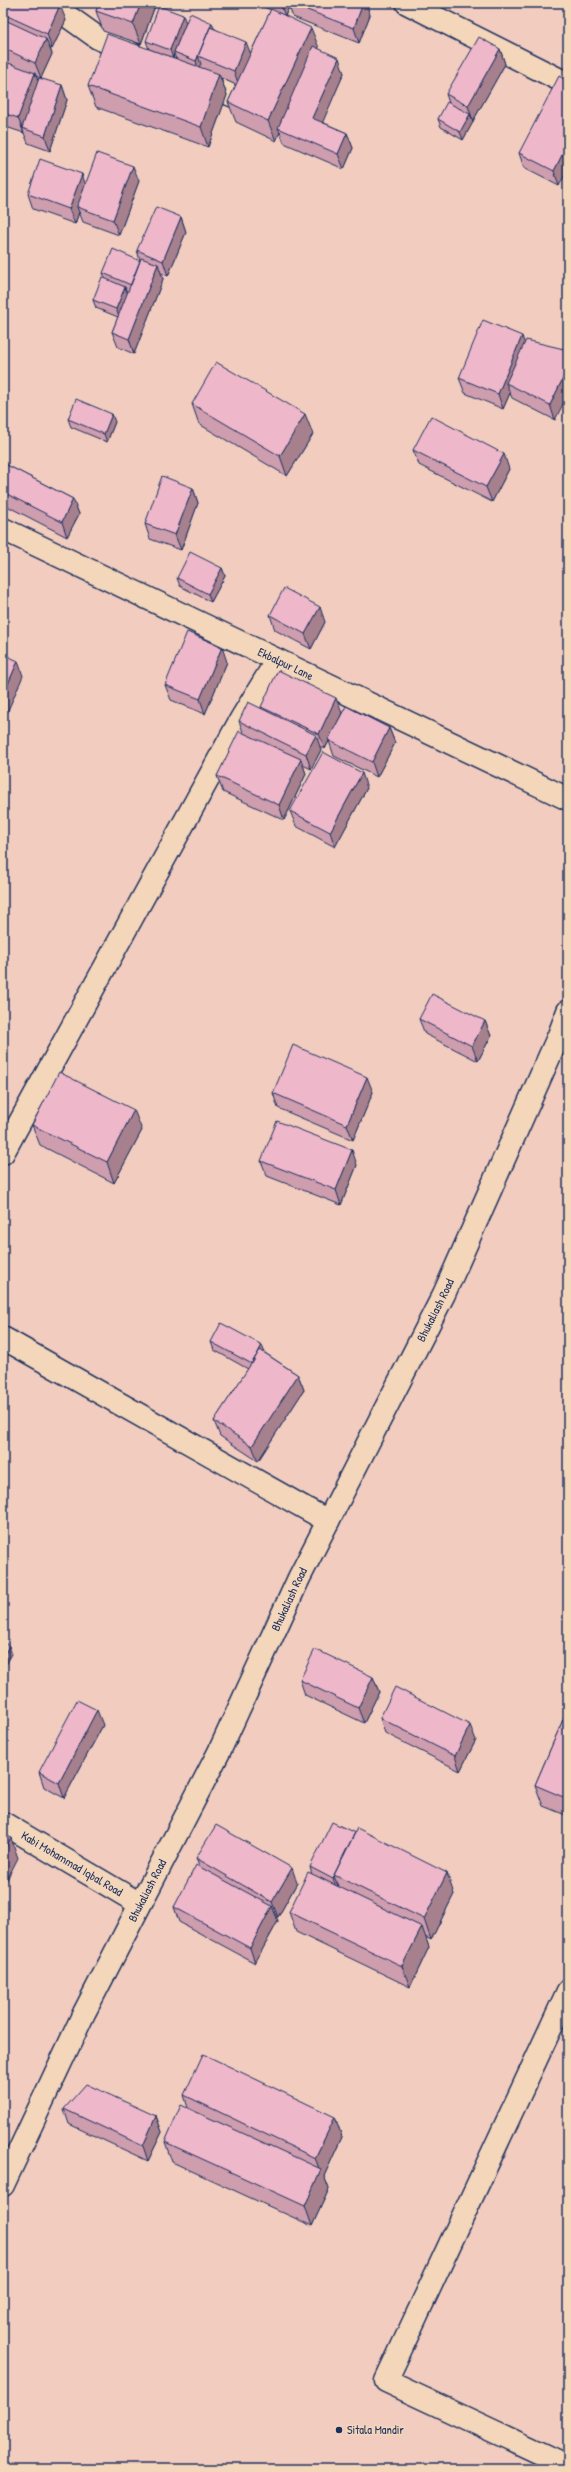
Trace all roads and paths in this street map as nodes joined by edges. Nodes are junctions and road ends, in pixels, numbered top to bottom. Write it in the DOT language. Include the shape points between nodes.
graph roads {
  1 [pos="49,3"];
  2 [pos="415,5"];
  3 [pos="148,60"];
  4 [pos="176,72"];
  5 [pos="568,84"];
  6 [pos="241,99"];
  7 [pos="3,529"];
  8 [pos="277,660"];
  9 [pos="568,799"];
  10 [pos="568,1011"];
  11 [pos="3,1153"];
  12 [pos="3,1338"];
  13 [pos="328,1521"];
  14 [pos="3,1823"];
  15 [pos="140,1904"];
  16 [pos="568,1991"];
  17 [pos="3,2185"];
  18 [pos="568,2466"];
  1 -- 3 [label="street" via="98,38"];
  2 -- 5 [label="street"];
  4 -- 6 [label="street"];
  7 -- 8 [label="street, Ekbalpur Lane"];
  8 -- 9 [label="street, Ekbalpur Lane"];
  8 -- 11 [label="street" via="241,719"];
  10 -- 13 [label="street, Bhukaliash Road" via="444,1294"];
  12 -- 13 [label="street"];
  13 -- 15 [label="street, Bhukaliash Road" via="216,1757"];
  14 -- 15 [label="street, Kabi Mohammad Iqbal Road"];
  15 -- 17 [label="street, Bhukaliash Road" via="84,2013"];
  16 -- 18 [label="street" via="386,2381"];
}
